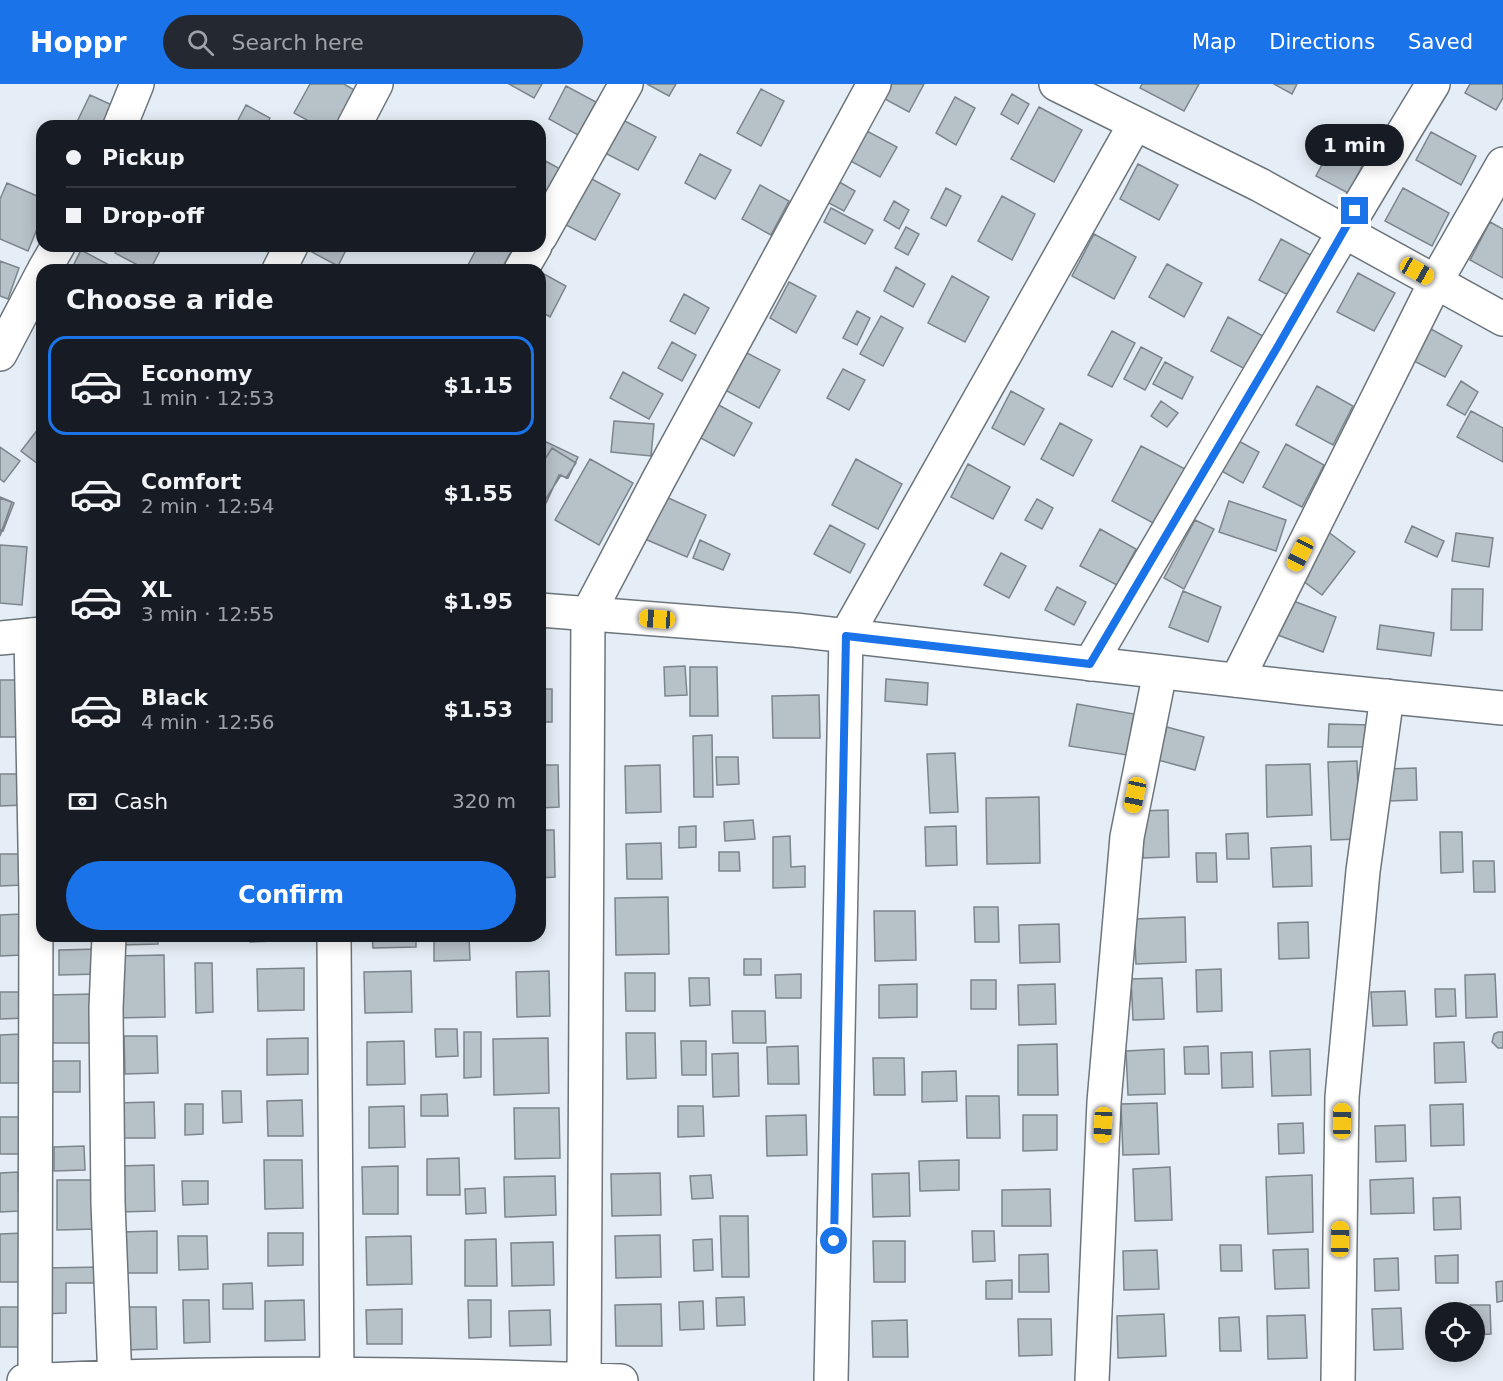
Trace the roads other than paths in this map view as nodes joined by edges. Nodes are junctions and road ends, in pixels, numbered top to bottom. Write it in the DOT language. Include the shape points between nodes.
graph roads {
  1 [pos="137,84"];
  2 [pos="376,84"];
  3 [pos="626,84"];
  4 [pos="874,84"];
  5 [pos="1056,84"];
  6 [pos="1433,84"];
  7 [pos="122,120"];
  8 [pos="357,120"];
  9 [pos="1135,123"];
  10 [pos="1503,164"];
  11 [pos="546,226"];
  12 [pos="1344,229"];
  13 [pos="1436,281"];
  14 [pos="36,285"];
  15 [pos="1503,319"];
  16 [pos="0,354"];
  17 [pos="546,610"];
  18 [pos="588,614"];
  19 [pos="24,636"];
  20 [pos="846,636"];
  21 [pos="1090,664"];
  22 [pos="1160,672"];
  23 [pos="1237,680"];
  24 [pos="1387,696"];
  25 [pos="1503,708"];
  26 [pos="109,942"];
  27 [pos="334,942"];
  28 [pos="337,1377"];
  29 [pos="115,1379"];
  30 [pos="35,1380"];
  31 [pos="584,1380"];
  32 [pos="24,1381"];
  33 [pos="621,1381"];
  34 [pos="831,1381"];
  35 [pos="1092,1381"];
  36 [pos="1338,1381"];
  1 -- 7 [label="street"];
  2 -- 8 [label="street"];
  3 -- 11 [label="street"];
  4 -- 18 [label="street"];
  5 -- 9 [label="street"];
  6 -- 12 [label="street"];
  9 -- 12 [label="street"];
  9 -- 20 [label="street"];
  10 -- 13 [label="street"];
  12 -- 13 [label="street"];
  12 -- 21 [label="street"];
  13 -- 15 [label="street"];
  13 -- 23 [label="street"];
  14 -- 16 [label="street"];
  17 -- 18 [label="street"];
  18 -- 20 [label="street"];
  18 -- 31 [label="street"];
  19 -- 30 [label="street" via="36,896"];
  20 -- 21 [label="street"];
  20 -- 34 [label="street"];
  21 -- 22 [label="street"];
  22 -- 23 [label="street"];
  22 -- 35 [label="street" via="1127,837 1104,1102"];
  23 -- 24 [label="street"];
  24 -- 25 [label="street"];
  24 -- 36 [label="street" via="1363,871 1342,1097"];
  26 -- 29 [label="street" via="108,1180"];
  27 -- 28 [label="street"];
  28 -- 29 [label="street"];
  28 -- 31 [label="street"];
  29 -- 30 [label="street"];
  30 -- 32 [label="street"];
  31 -- 33 [label="street"];
}
